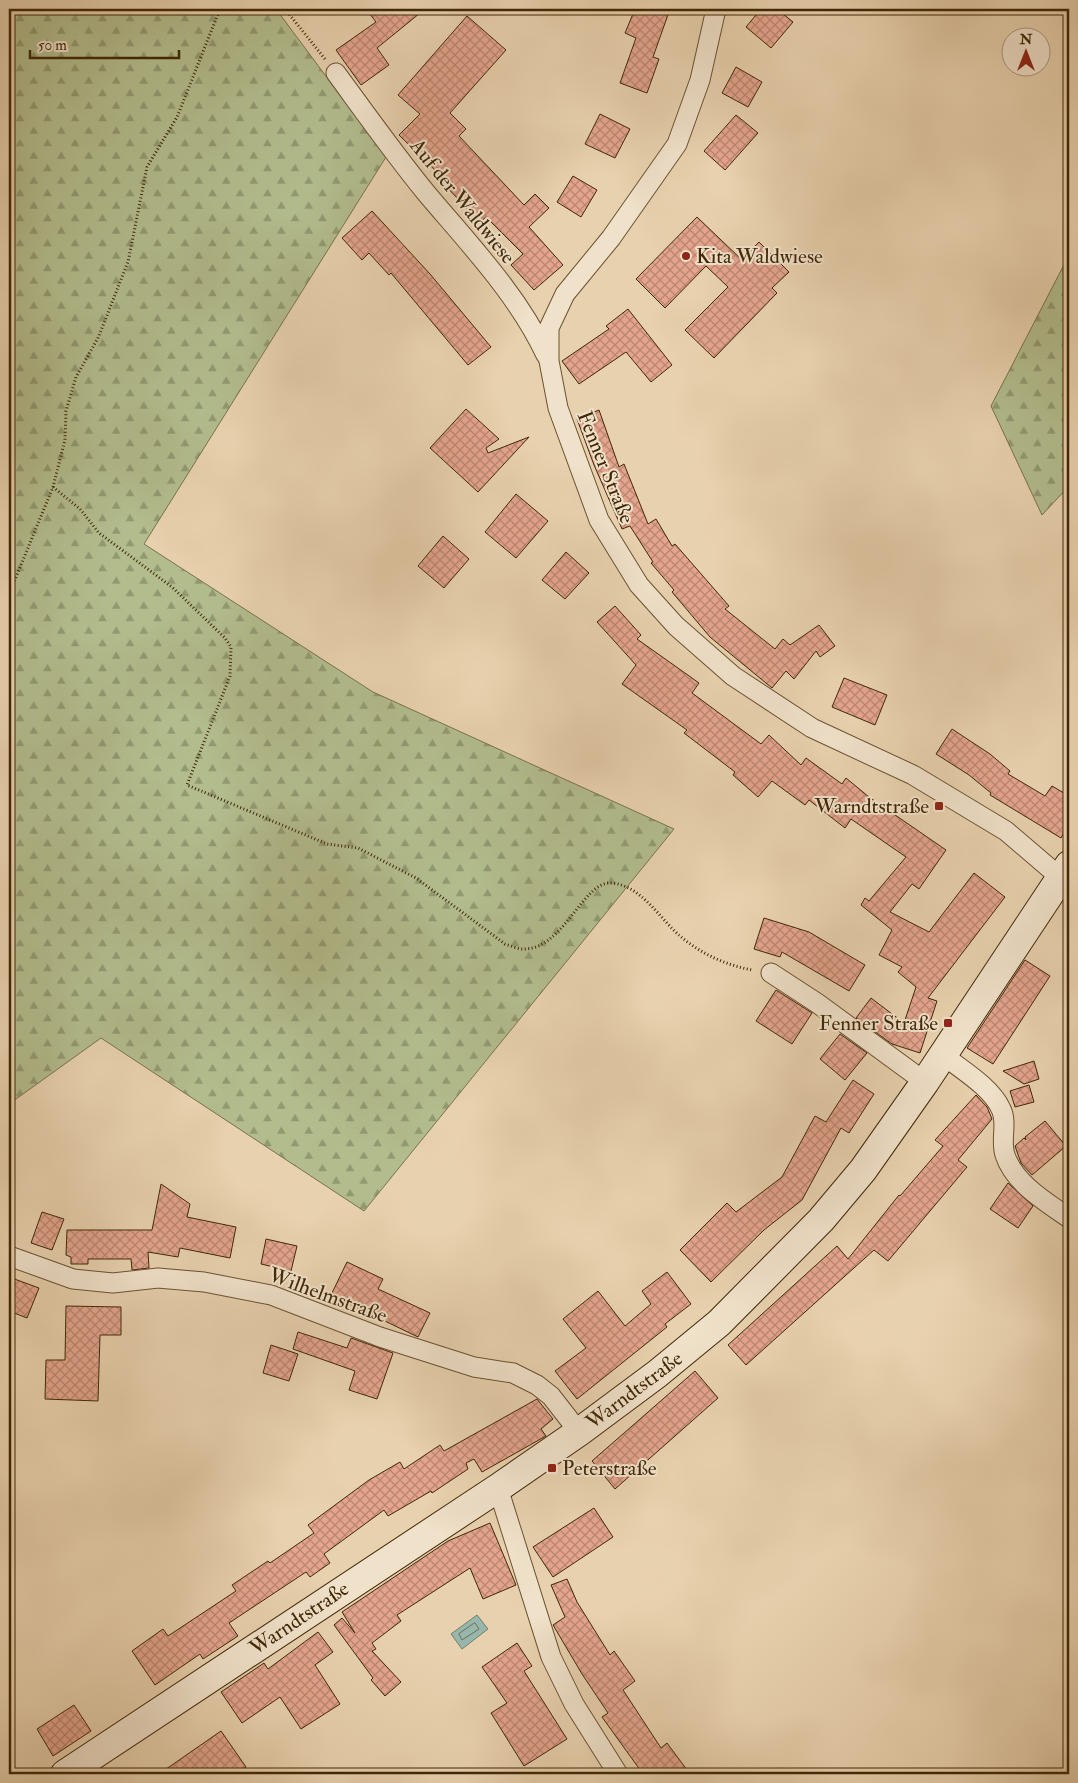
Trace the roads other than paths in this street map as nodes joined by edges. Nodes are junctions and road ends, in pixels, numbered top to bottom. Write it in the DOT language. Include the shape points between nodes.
graph roads {
  1 [pos="716,9"];
  2 [pos="336,73"];
  3 [pos="549,361"];
  4 [pos="1065,872"];
  5 [pos="770,973"];
  6 [pos="942,1055"];
  7 [pos="925,1082"];
  8 [pos="1069,1218"];
  9 [pos="9,1256"];
  10 [pos="579,1432"];
  11 [pos="498,1488"];
  12 [pos="65,1774"];
  13 [pos="618,1774"];
  1 -- 3 [label="street, Fenner Straße" via="700,80 677,144 611,238 565,294 549,328"];
  2 -- 3 [label="street, Auf der Waldwiese" via="533,327"];
  3 -- 4 [label="street, Fenner Straße" via="558,408 599,520 639,585 676,626 733,676 812,728 913,775 1006,831"];
  4 -- 6 [label="main road, Warndtstraße"];
  5 -- 7 [label="street"];
  6 -- 7 [label="main road, Warndtstraße"];
  6 -- 8 [label="street" via="993,1097 1002,1110 1005,1154 1016,1174 1035,1194"];
  7 -- 10 [label="main road, Warndtstraße" via="863,1170 822,1220 719,1323"];
  9 -- 10 [label="street, Wilhelmstraße" via="73,1279 113,1283 158,1278 204,1282 271,1295 380,1337 474,1367 513,1373 551,1396"];
  10 -- 11 [label="main road, Warndtstraße"];
  11 -- 12 [label="main road, Warndtstraße"];
  11 -- 13 [label="street" via="551,1657 574,1704"];
}
